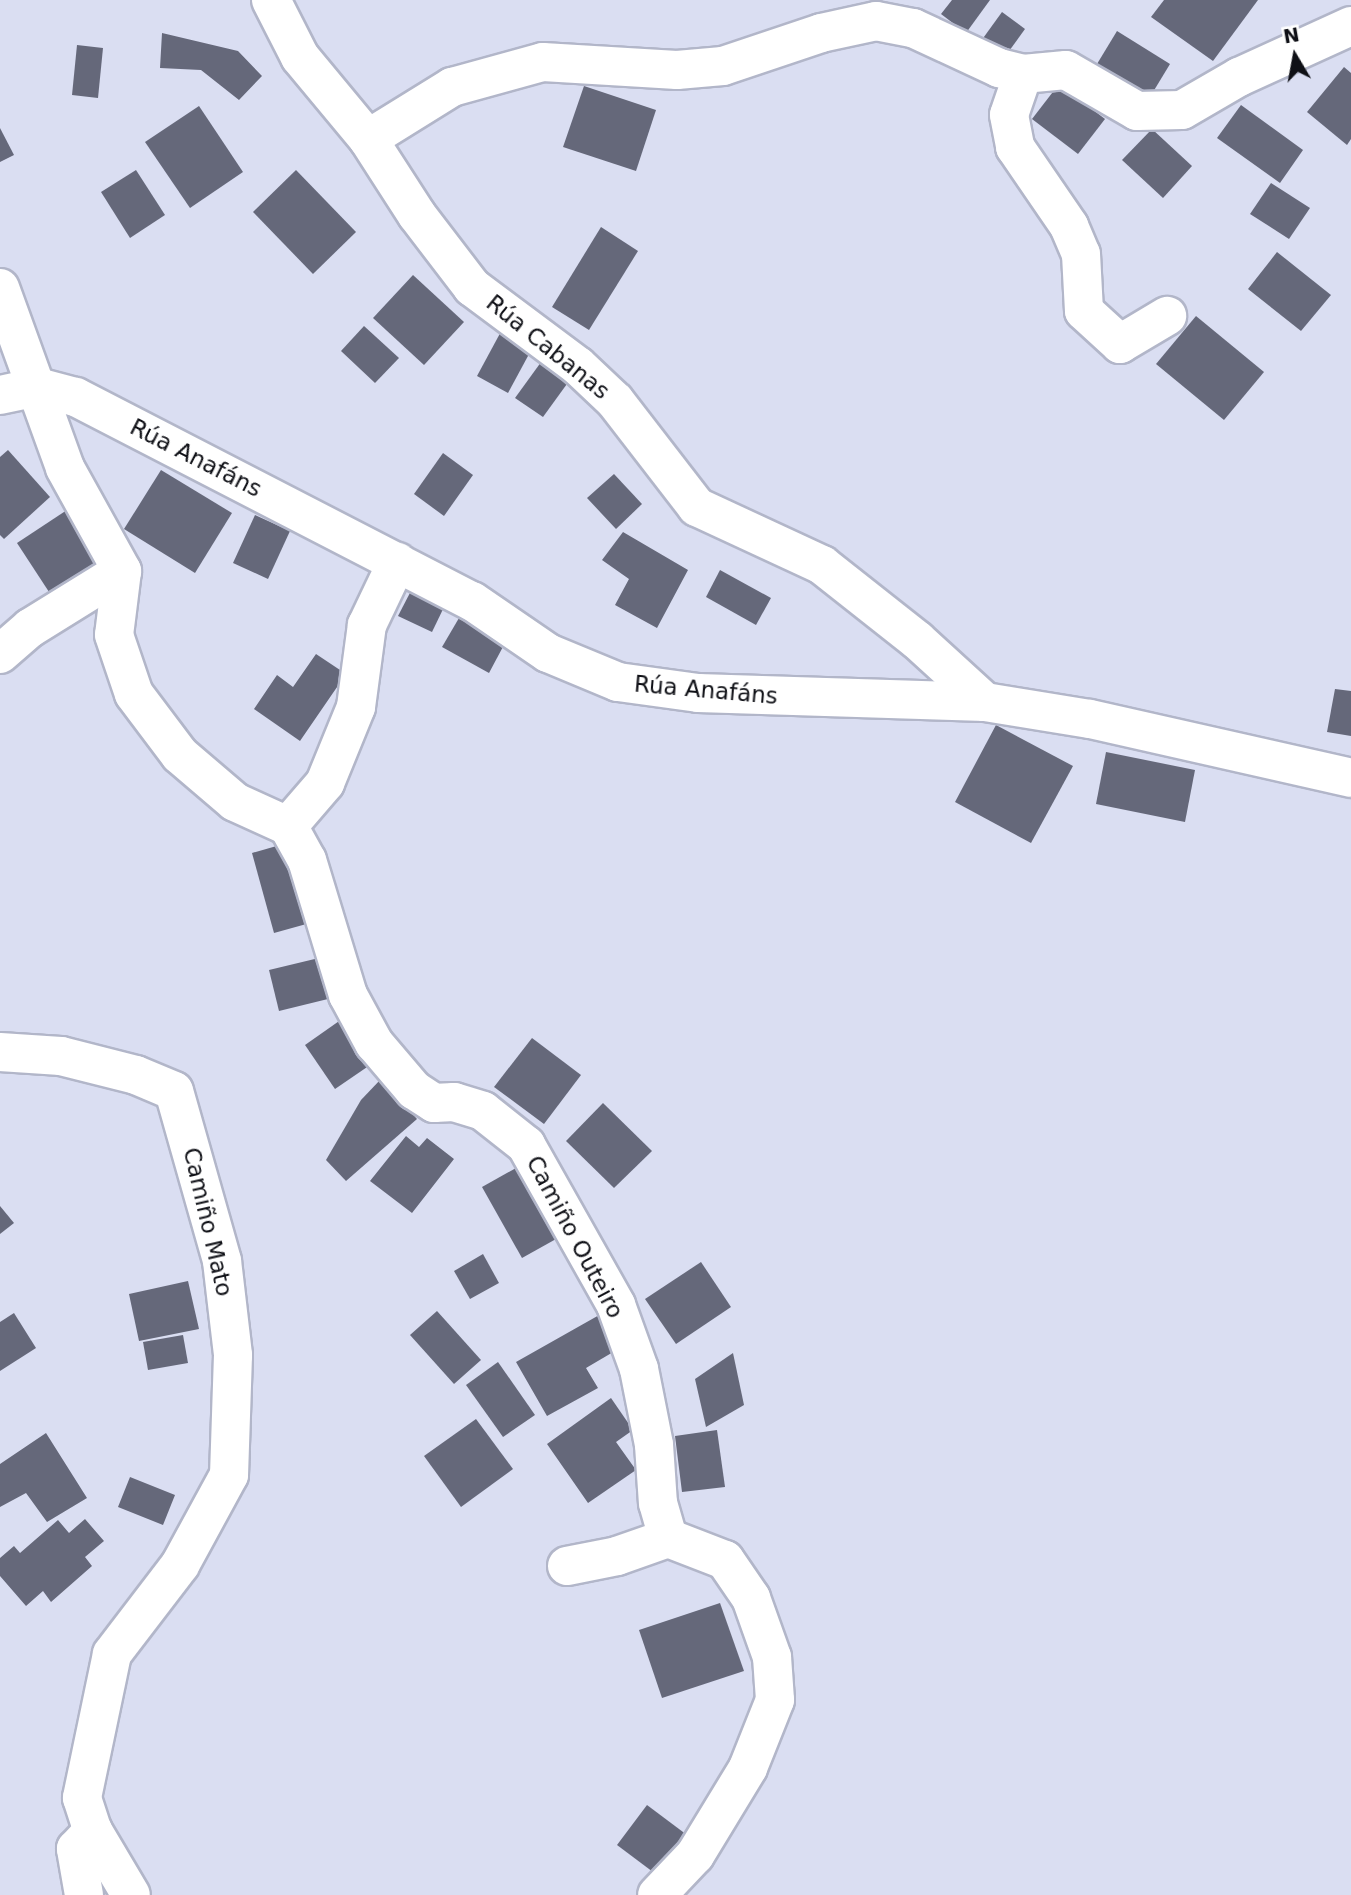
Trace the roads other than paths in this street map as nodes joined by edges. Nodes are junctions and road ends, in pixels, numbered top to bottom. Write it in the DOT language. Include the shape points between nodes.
graph roads {
  1 [pos="271,0"];
  2 [pos="1351,26"];
  3 [pos="1023,74"];
  4 [pos="368,139"];
  5 [pos="0,288"];
  6 [pos="1167,316"];
  7 [pos="38,387"];
  8 [pos="0,394"];
  9 [pos="397,562"];
  10 [pos="122,571"];
  11 [pos="0,654"];
  12 [pos="985,702"];
  13 [pos="1351,778"];
  14 [pos="288,826"];
  15 [pos="0,1052"];
  16 [pos="668,1538"];
  17 [pos="567,1566"];
  18 [pos="93,1831"];
  19 [pos="84,1895"];
  20 [pos="131,1895"];
  21 [pos="657,1895"];
  1 -- 4 [label="street, Rúa Cabanas" via="300,57"];
  2 -- 3 [label="street" via="1239,77 1182,110 1137,111 1066,70"];
  3 -- 4 [label="street" via="999,68 913,28 876,21 821,33 723,65 677,70 542,62 452,87"];
  3 -- 6 [label="street" via="1009,115 1015,147 1077,244 1084,311 1121,344"];
  4 -- 12 [label="street, Rúa Cabanas" via="417,215 472,287 578,366 615,401 697,507 822,565 917,640"];
  5 -- 7 [label="street"];
  7 -- 8 [label="street, Rúa Anafáns"];
  7 -- 9 [label="street, Rúa Anafáns" via="76,397"];
  7 -- 10 [label="street" via="65,468"];
  9 -- 12 [label="street, Rúa Anafáns" via="472,601 548,653 618,682 698,693"];
  9 -- 14 [label="street" via="368,625 356,707 325,783"];
  10 -- 11 [label="street" via="30,628"];
  10 -- 14 [label="street" via="114,635 134,694 180,755 198,771 235,802"];
  12 -- 13 [label="street, Rúa Anafáns" via="1090,719"];
  14 -- 16 [label="street, Camiño Outeiro" via="307,860 348,995 374,1043 414,1090 434,1102 454,1102 483,1111 526,1145 617,1305 639,1369 654,1445 658,1503"];
  15 -- 18 [label="street, Camiño Mato" via="61,1056 136,1075 174,1091 222,1261 233,1355 229,1475 180,1565 112,1654 82,1798"];
  16 -- 17 [label="street" via="617,1556"];
  16 -- 21 [label="street" via="725,1560 751,1598 772,1657 775,1700 748,1768 702,1844"];
  18 -- 19 [label="street" via="76,1849"];
  18 -- 20 [label="street, Camiño Mato"];
}
